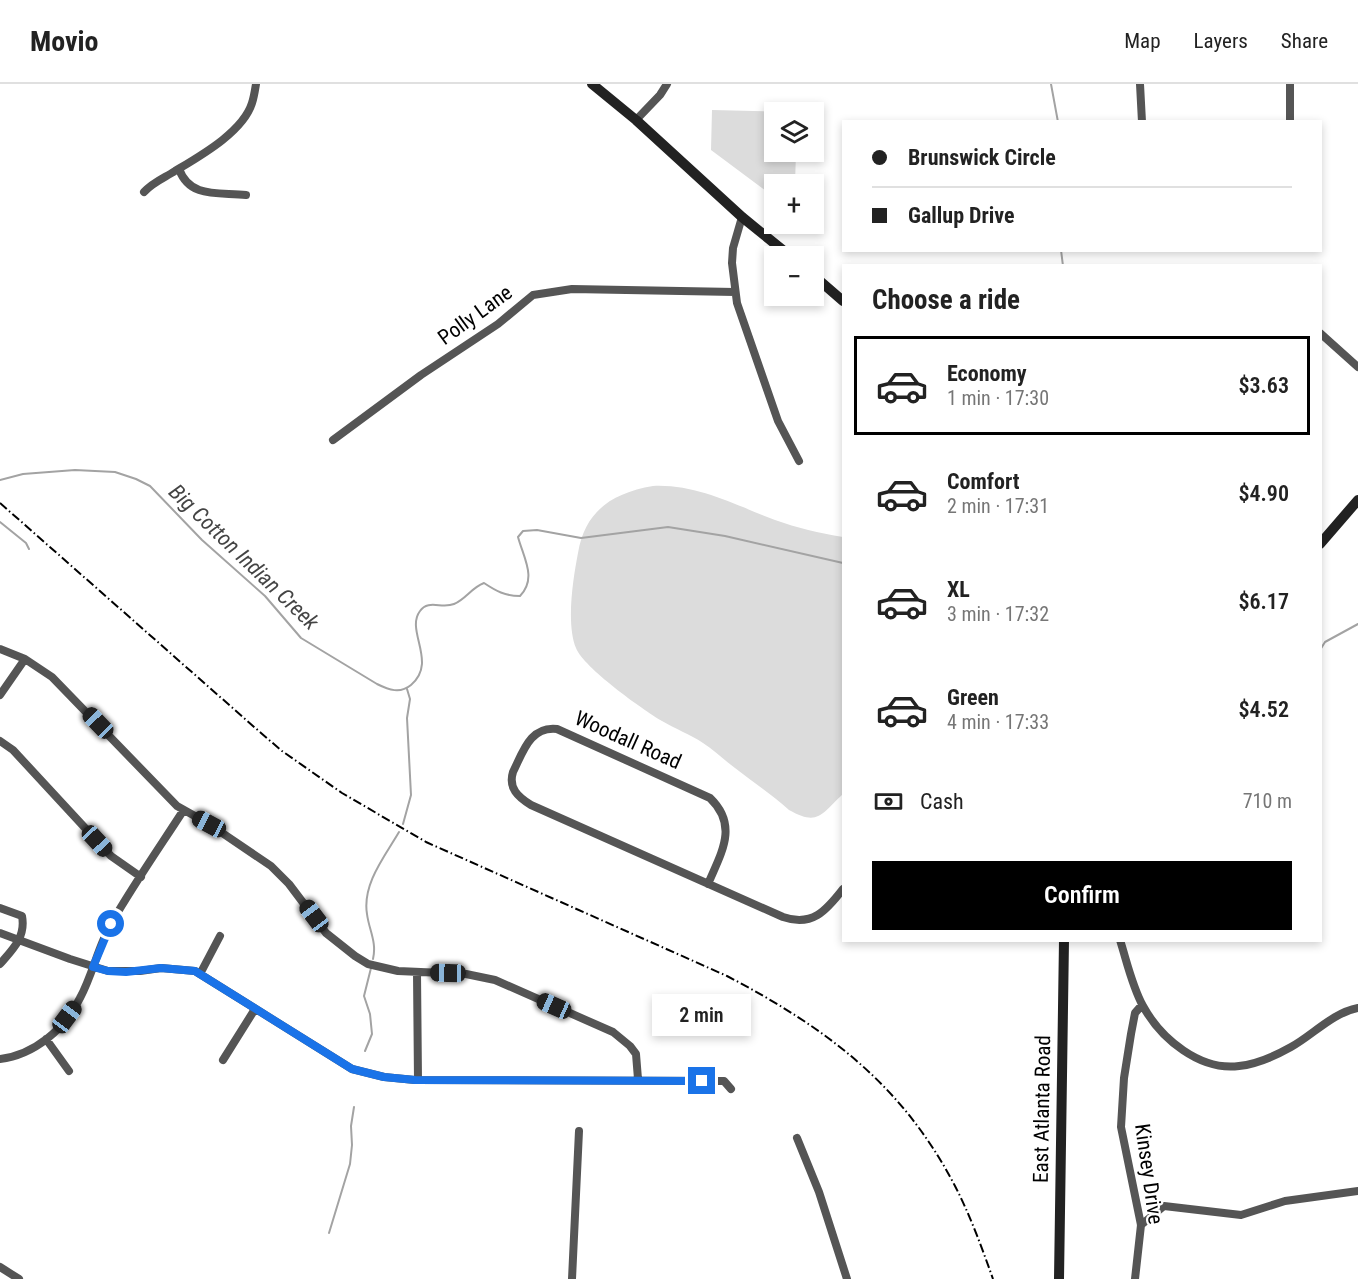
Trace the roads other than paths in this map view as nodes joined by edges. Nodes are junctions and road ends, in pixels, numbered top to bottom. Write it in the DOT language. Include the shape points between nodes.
graph roads {
  1 [pos="256,84"];
  2 [pos="592,84"];
  3 [pos="667,84"];
  4 [pos="1140,84"];
  5 [pos="1290,84"];
  6 [pos="636,120"];
  7 [pos="1142,120"];
  8 [pos="1290,120"];
  9 [pos="179,169"];
  10 [pos="144,192"];
  11 [pos="246,195"];
  12 [pos="742,218"];
  13 [pos="777,246"];
  14 [pos="824,285"];
  15 [pos="735,292"];
  16 [pos="842,300"];
  17 [pos="1322,335"];
  18 [pos="1358,367"];
  19 [pos="333,440"];
  20 [pos="800,461"];
  21 [pos="1358,500"];
  22 [pos="1322,542"];
  23 [pos="0,649"];
  24 [pos="25,659"];
  25 [pos="0,695"];
  26 [pos="0,741"];
  27 [pos="183,811"];
  28 [pos="141,877"];
  29 [pos="708,884"];
  30 [pos="842,891"];
  31 [pos="0,908"];
  32 [pos="0,933"];
  33 [pos="220,936"];
  34 [pos="20,940"];
  35 [pos="1064,942"];
  36 [pos="1122,945"];
  37 [pos="0,964"];
  38 [pos="93,967"];
  39 [pos="417,973"];
  40 [pos="200,974"];
  41 [pos="1142,1005"];
  42 [pos="1358,1008"];
  43 [pos="255,1009"];
  44 [pos="46,1040"];
  45 [pos="0,1059"];
  46 [pos="223,1060"];
  47 [pos="69,1071"];
  48 [pos="418,1080"];
  49 [pos="638,1080"];
  50 [pos="731,1089"];
  51 [pos="579,1131"];
  52 [pos="797,1137"];
  53 [pos="1358,1191"];
  54 [pos="1141,1225"];
  55 [pos="0,1267"];
  56 [pos="19,1279"];
  57 [pos="572,1279"];
  58 [pos="847,1279"];
  59 [pos="1059,1279"];
  60 [pos="1135,1279"];
  1 -- 9 [label="street" via="244,118 225,139"];
  2 -- 6 [label="street"];
  3 -- 6 [label="street"];
  4 -- 7 [label="street"];
  5 -- 8 [label="street"];
  6 -- 12 [label="street"];
  9 -- 10 [label="street"];
  9 -- 11 [label="street" via="188,186"];
  12 -- 13 [label="street"];
  12 -- 15 [label="street" via="733,248"];
  14 -- 16 [label="street"];
  15 -- 19 [label="street, Polly Lane" via="572,289 533,295"];
  15 -- 20 [label="street" via="774,411"];
  17 -- 18 [label="street"];
  21 -- 22 [label="street"];
  23 -- 24 [label="street"];
  24 -- 25 [label="street"];
  24 -- 27 [label="street" via="52,677"];
  26 -- 28 [label="street" via="13,750 111,856"];
  27 -- 28 [label="street"];
  27 -- 39 [label="street" via="271,866 327,933 349,952 368,964"];
  28 -- 38 [label="street" via="111,924"];
  29 -- 29 [label="street, Woodall Road" via="520,797 512,786 512,775 532,736 544,729 557,729 710,798 724,818 726,838"];
  29 -- 30 [label="street, Woodall Road" via="795,920 821,914"];
  31 -- 34 [label="street" via="22,915"];
  32 -- 34 [label="street"];
  33 -- 40 [label="street"];
  34 -- 37 [label="street"];
  34 -- 38 [label="street"];
  35 -- 59 [label="street, East Atlanta Road"];
  36 -- 41 [label="street"];
  38 -- 40 [label="street" via="126,972 161,968"];
  38 -- 44 [label="street" via="76,1006"];
  39 -- 48 [label="street"];
  39 -- 49 [label="street" via="479,975 613,1032 636,1054"];
  40 -- 43 [label="street"];
  41 -- 42 [label="street" via="1160,1030 1191,1056 1212,1065 1238,1067 1291,1047 1317,1028"];
  41 -- 54 [label="street, Kinsey Drive" via="1136,1013 1129,1045 1122,1127"];
  43 -- 46 [label="street"];
  43 -- 48 [label="street" via="352,1069"];
  44 -- 45 [label="street" via="27,1052"];
  44 -- 47 [label="street"];
  48 -- 49 [label="street"];
  49 -- 50 [label="street" via="724,1081"];
  51 -- 57 [label="street"];
  52 -- 58 [label="street"];
  53 -- 54 [label="street" via="1285,1202 1241,1215 1164,1206"];
  54 -- 60 [label="street, Kinsey Drive"];
  55 -- 56 [label="street"];
}
